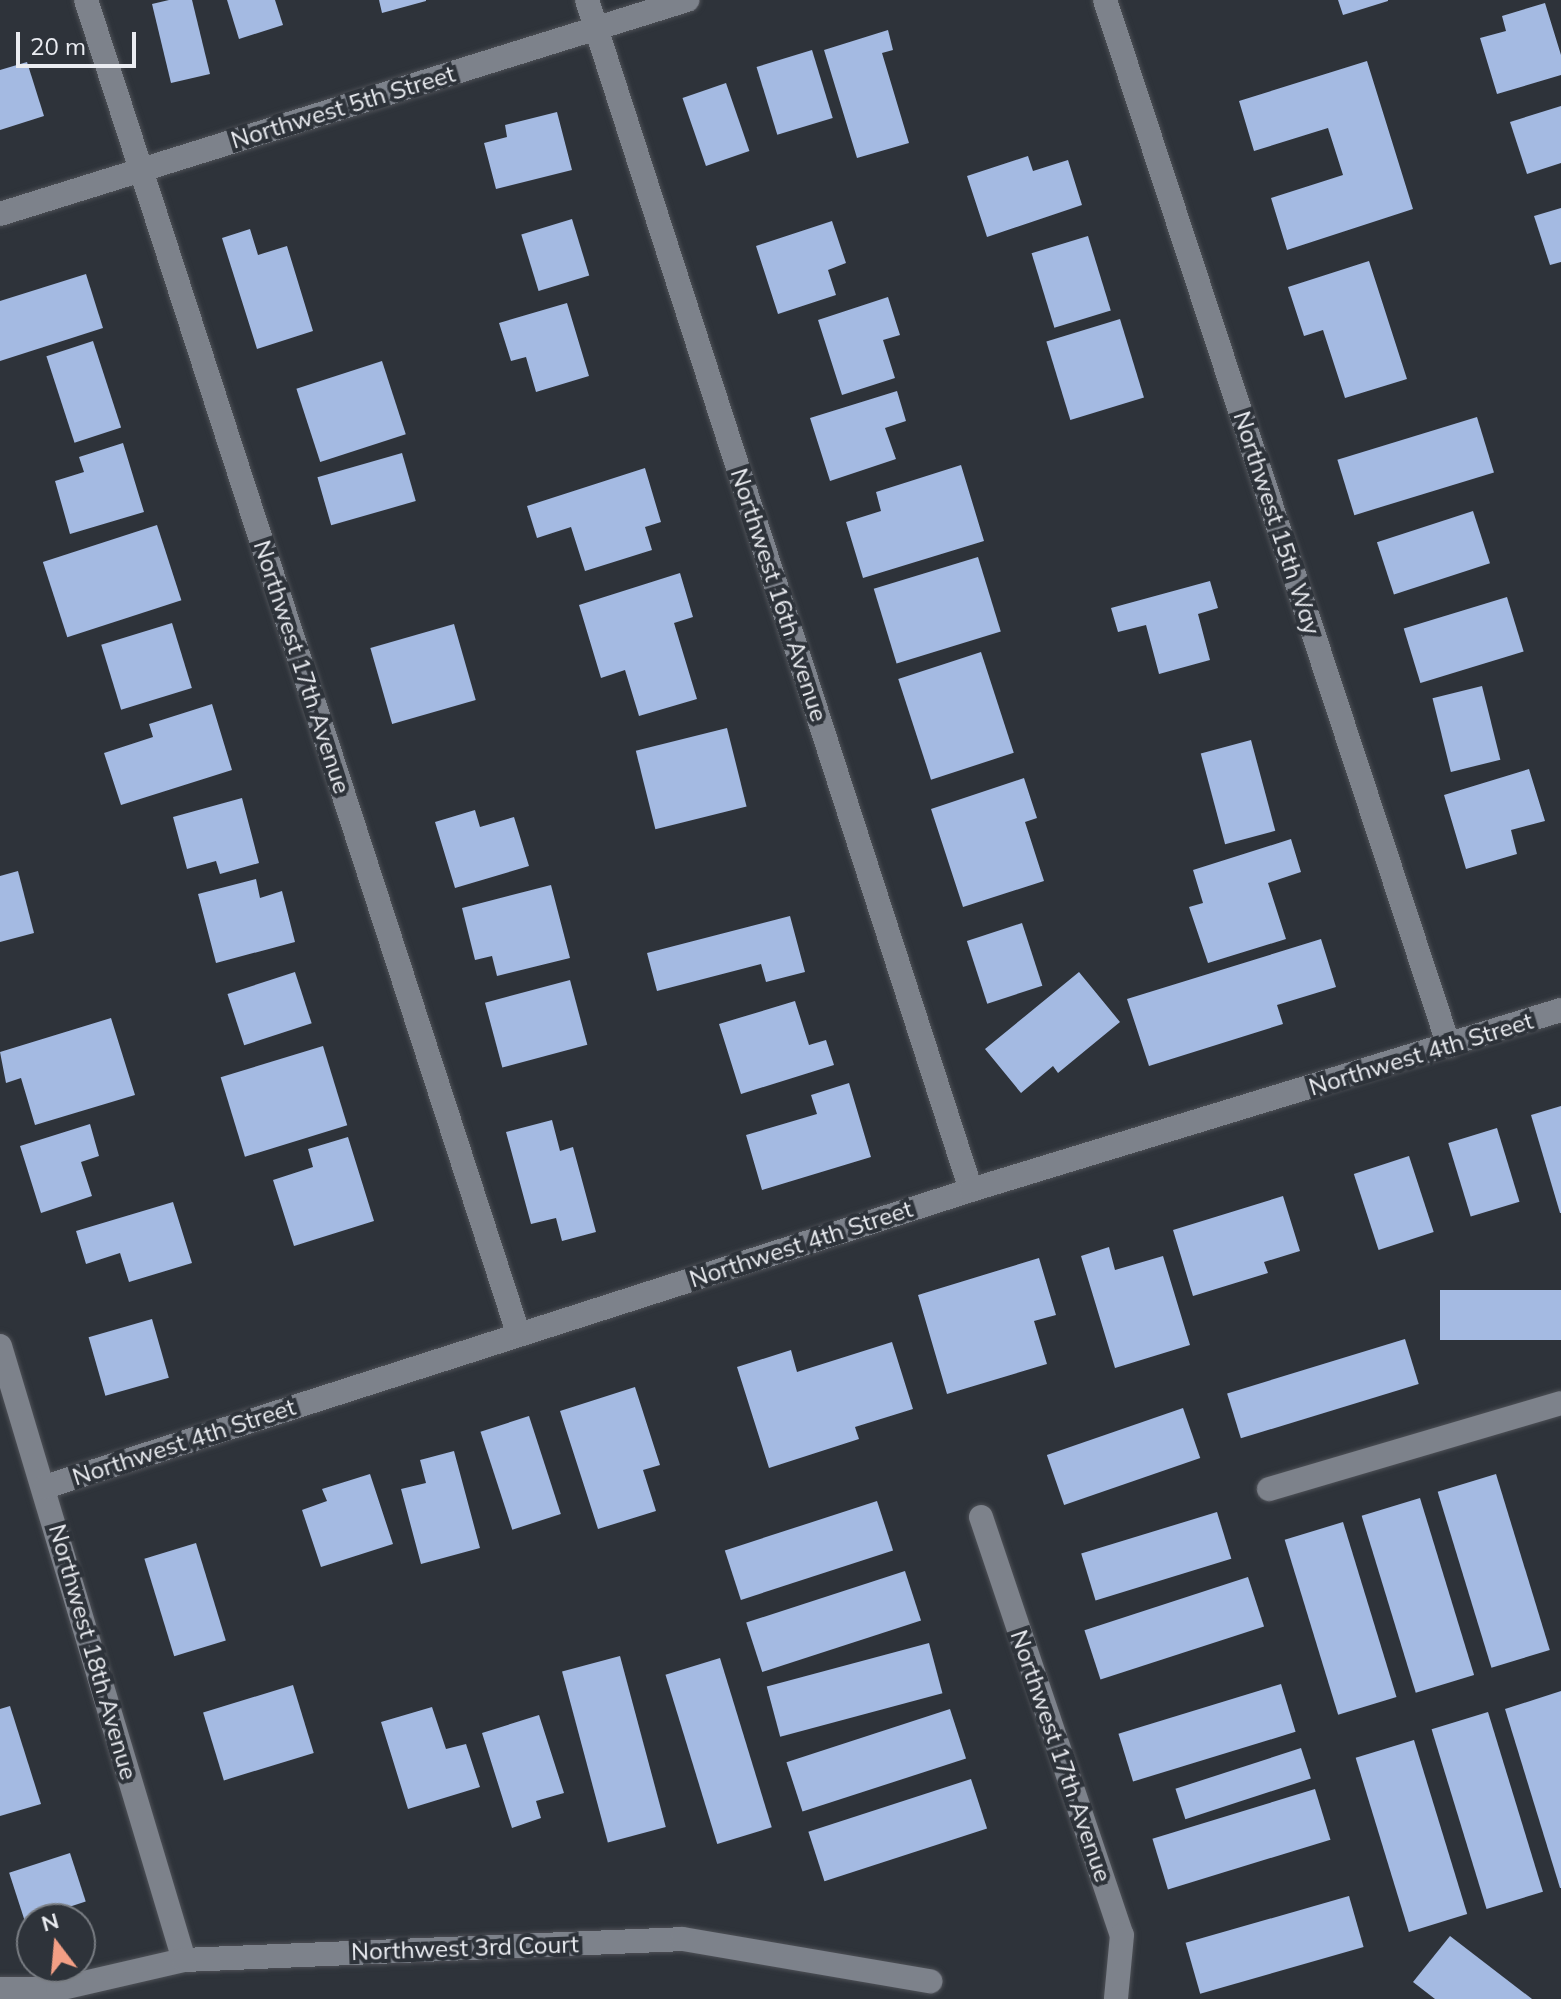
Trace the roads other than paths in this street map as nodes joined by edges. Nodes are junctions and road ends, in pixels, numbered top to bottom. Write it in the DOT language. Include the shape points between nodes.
graph roads {
  1 [pos="86,0"];
  2 [pos="587,0"];
  3 [pos="687,0"];
  4 [pos="1105,0"];
  5 [pos="596,28"];
  6 [pos="140,169"];
  7 [pos="0,214"];
  8 [pos="1561,1010"];
  9 [pos="1449,1046"];
  10 [pos="971,1190"];
  11 [pos="518,1333"];
  12 [pos="0,1346"];
  13 [pos="1560,1408"];
  14 [pos="45,1487"];
  15 [pos="1269,1489"];
  16 [pos="981,1517"];
  17 [pos="184,1960"];
  18 [pos="930,1981"];
  19 [pos="0,1989"];
  20 [pos="1116,1999"];
  1 -- 6 [label="street, Northwest 17th Avenue"];
  2 -- 5 [label="street, Northwest 16th Avenue"];
  3 -- 5 [label="street, Northwest 5th Street"];
  4 -- 9 [label="street, Northwest 15th Way"];
  5 -- 6 [label="street, Northwest 5th Street"];
  5 -- 10 [label="street, Northwest 16th Avenue"];
  6 -- 7 [label="street, Northwest 5th Street"];
  6 -- 11 [label="street, Northwest 17th Avenue"];
  8 -- 9 [label="street, Northwest 4th Street"];
  9 -- 10 [label="street, Northwest 4th Street"];
  10 -- 11 [label="street, Northwest 4th Street"];
  11 -- 14 [label="street, Northwest 4th Street"];
  12 -- 14 [label="street, Northwest 18th Avenue"];
  13 -- 15 [label="street"];
  14 -- 17 [label="street, Northwest 18th Avenue"];
  16 -- 20 [label="street, Northwest 17th Avenue" via="1122,1935"];
  17 -- 18 [label="street, Northwest 3rd Court" via="683,1939"];
  17 -- 19 [label="street, Northwest 3rd Court" via="58,1989"];
}
